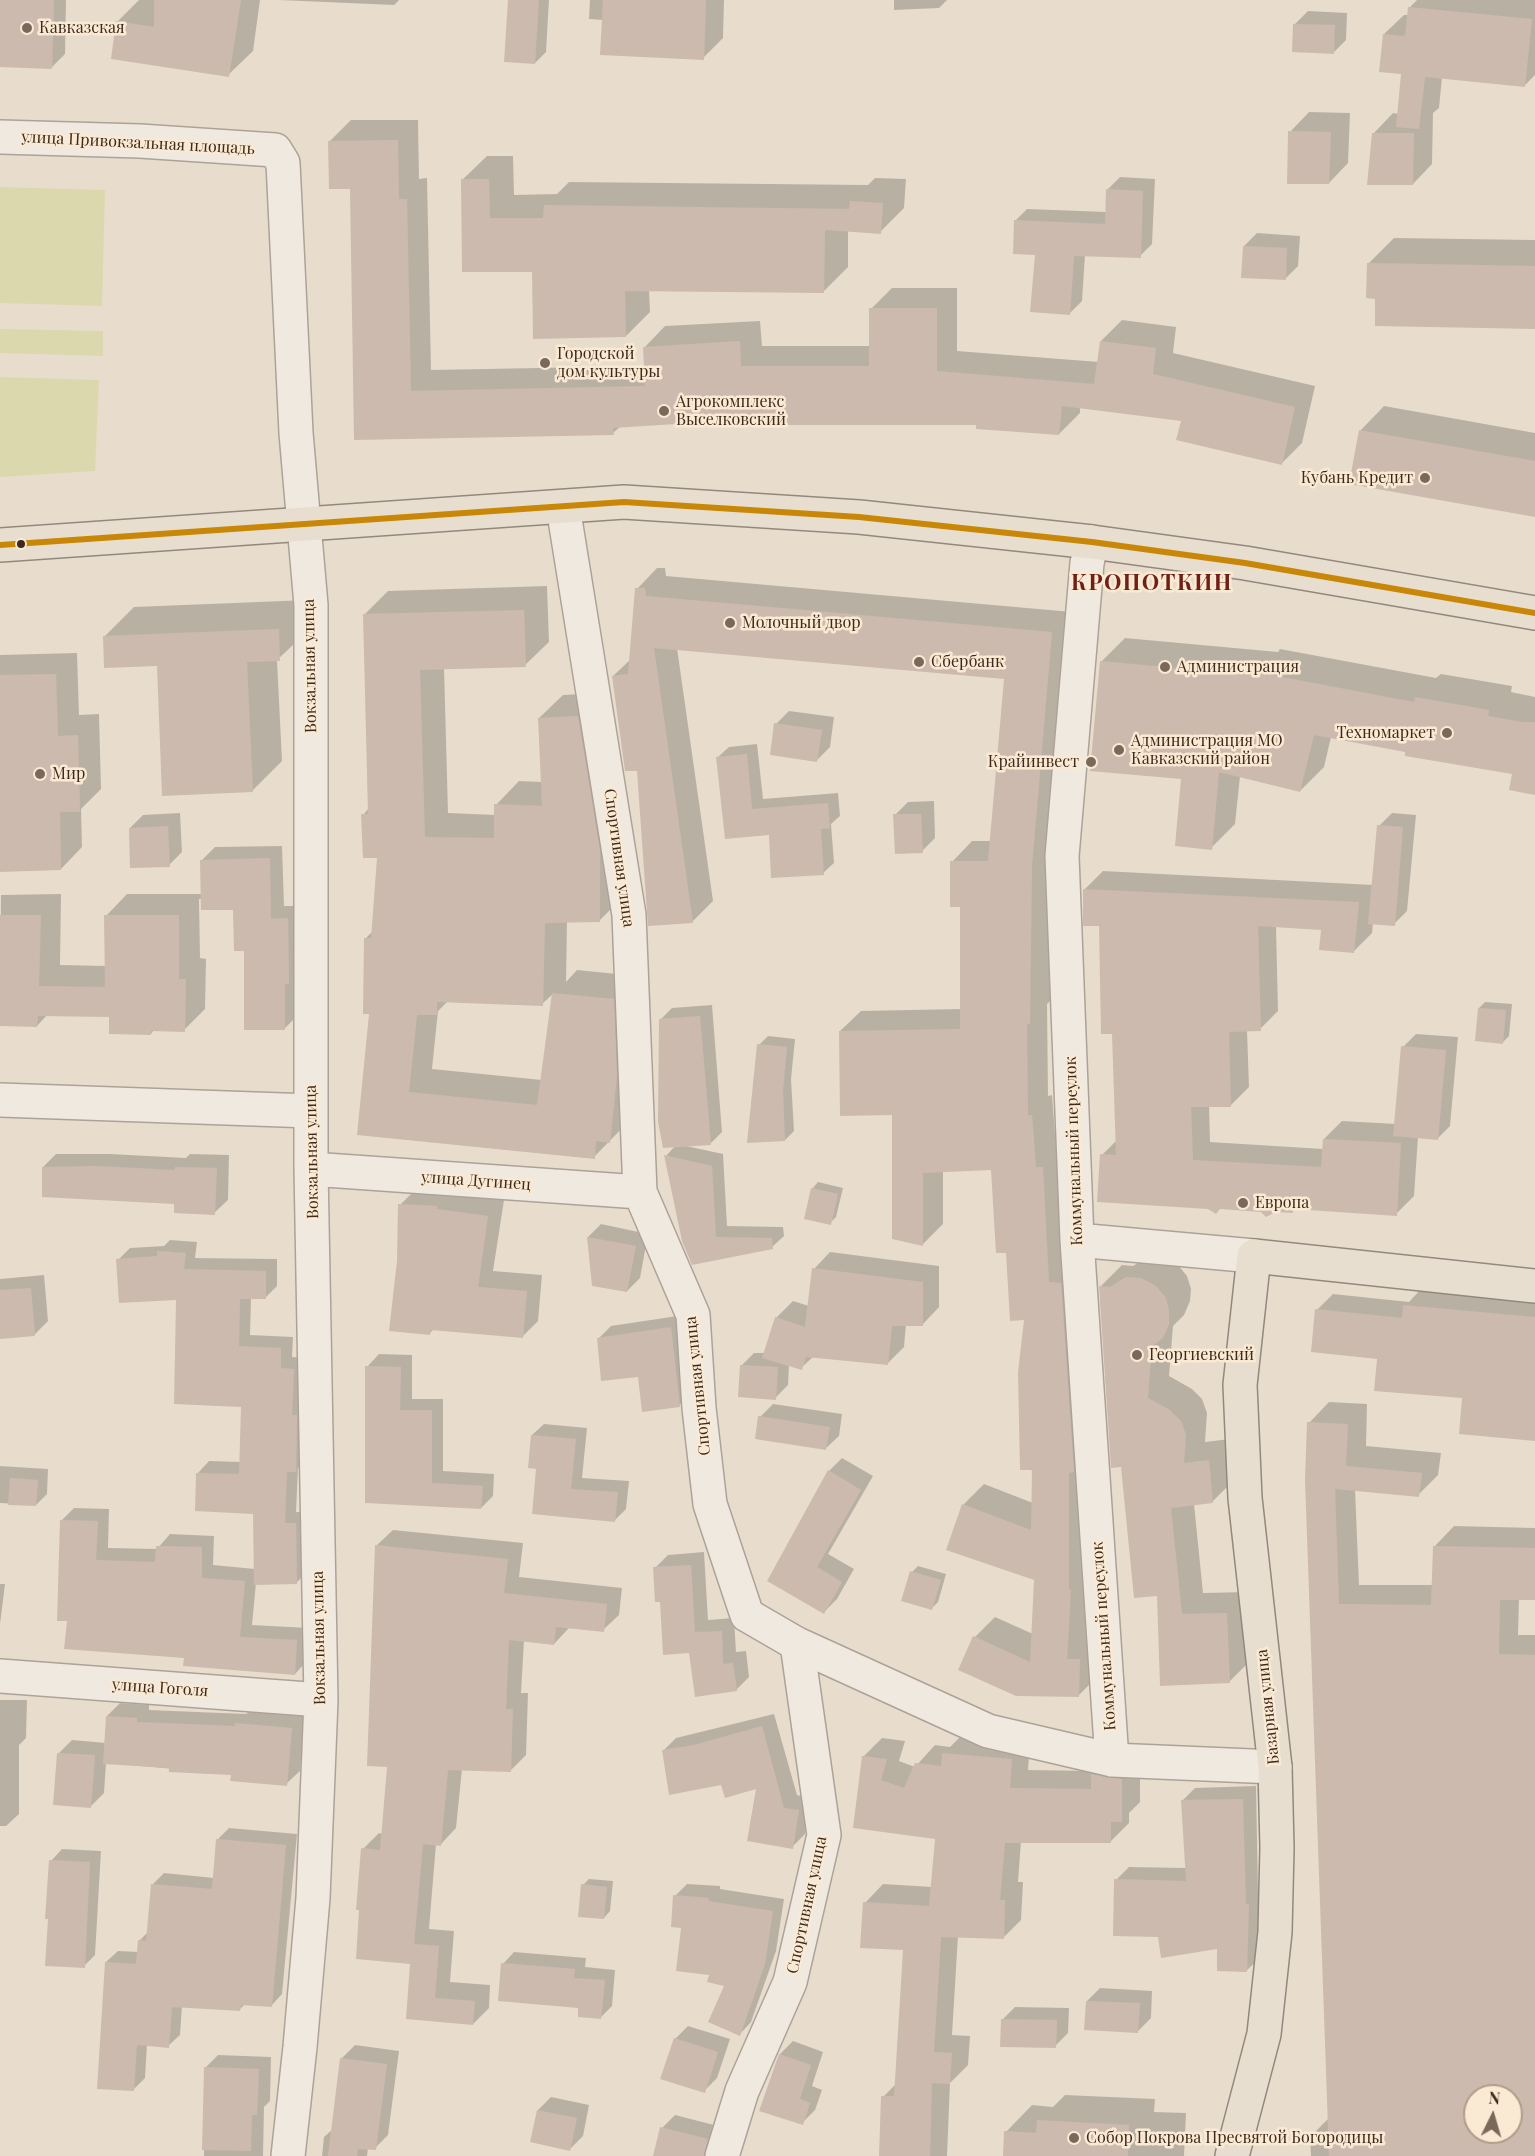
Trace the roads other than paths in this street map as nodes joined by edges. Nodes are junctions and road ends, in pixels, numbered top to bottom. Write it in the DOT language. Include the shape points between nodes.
graph roads {
  1 [pos="0,137"];
  2 [pos="275,150"];
  3 [pos="563,507"];
  4 [pos="304,525"];
  5 [pos="1092,542"];
  6 [pos="0,545"];
  7 [pos="1535,613"];
  8 [pos="0,1100"];
  9 [pos="311,1111"];
  10 [pos="311,1169"];
  11 [pos="640,1192"];
  12 [pos="1077,1240"];
  13 [pos="1254,1256"];
  14 [pos="1535,1286"];
  15 [pos="797,1644"];
  16 [pos="0,1676"];
  17 [pos="321,1700"];
  18 [pos="1112,1760"];
  19 [pos="1275,1767"];
  20 [pos="288,2156"];
  21 [pos="722,2156"];
  22 [pos="1232,2156"];
  1 -- 2 [label="street, улица Привокзальная площадь"];
  2 -- 4 [label="street, Вокзальная улица" via="283,163"];
  3 -- 4 [label="main road"];
  3 -- 5 [label="main road" via="624,502 859,517"];
  3 -- 11 [label="street, Спортивная улица" via="629,915"];
  4 -- 6 [label="main road"];
  4 -- 9 [label="street, Вокзальная улица" via="311,617"];
  5 -- 7 [label="main road" via="1245,563"];
  5 -- 12 [label="street, Коммунальный переулок" via="1062,856"];
  8 -- 9 [label="street"];
  9 -- 10 [label="street, Вокзальная улица"];
  10 -- 11 [label="street, улица Дугинец"];
  10 -- 17 [label="street, Вокзальная улица"];
  11 -- 15 [label="street, Спортивная улица" via="693,1315 710,1504 747,1616"];
  12 -- 13 [label="street"];
  12 -- 18 [label="street, Коммунальный переулок"];
  13 -- 14 [label="main road"];
  13 -- 19 [label="main road, Базарная улица" via="1240,1396 1245,1498"];
  15 -- 18 [label="street" via="988,1731"];
  15 -- 21 [label="street, Спортивная улица" via="824,1835 790,1982 742,2091"];
  16 -- 17 [label="street, улица Гоголя"];
  17 -- 20 [label="street, Вокзальная улица" via="313,1898"];
  18 -- 19 [label="street"];
  19 -- 22 [label="main road, Базарная улица" via="1275,1932 1264,2034"];
}
